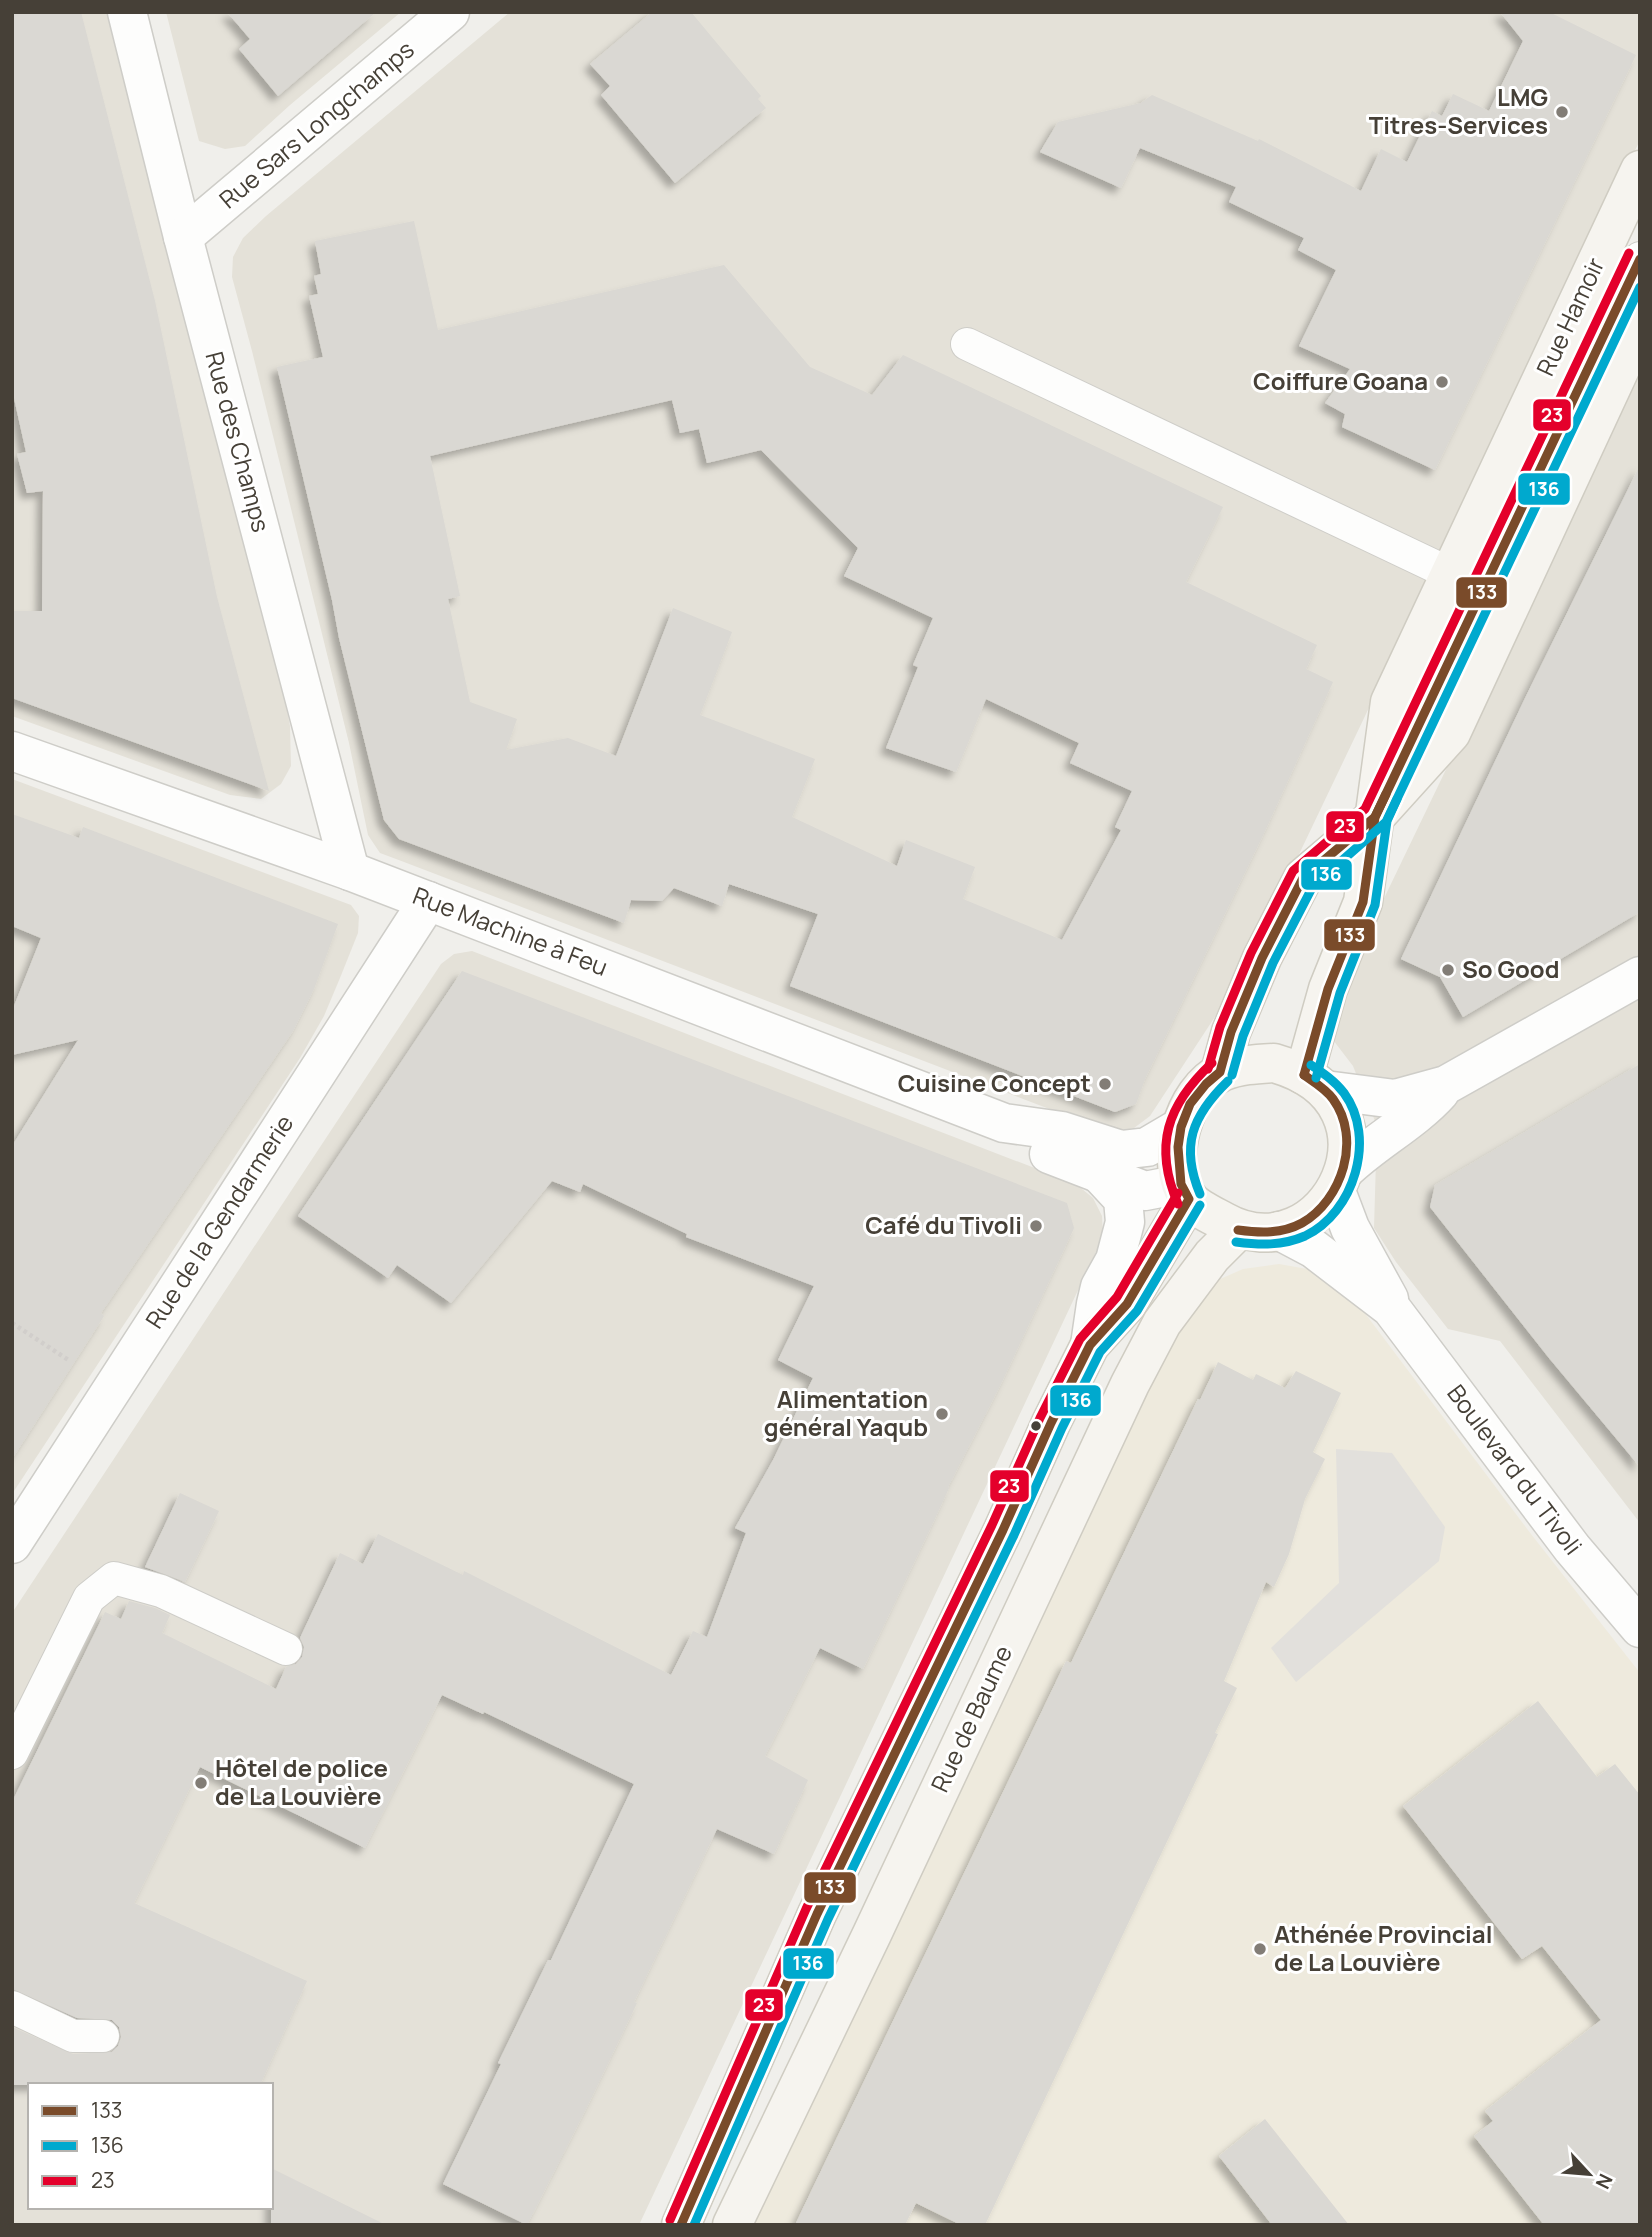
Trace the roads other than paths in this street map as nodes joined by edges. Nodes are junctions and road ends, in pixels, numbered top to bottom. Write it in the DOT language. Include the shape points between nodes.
graph roads {
  1 [pos="127,12"];
  2 [pos="450,12"];
  3 [pos="1640,170"];
  4 [pos="183,237"];
  5 [pos="1640,258"];
  6 [pos="1640,326"];
  7 [pos="967,344"];
  8 [pos="1451,574"];
  9 [pos="12,751"];
  10 [pos="1376,817"];
  11 [pos="350,871"];
  12 [pos="428,901"];
  13 [pos="1640,976"];
  14 [pos="1220,1072"];
  15 [pos="1315,1083"];
  16 [pos="1446,1085"];
  17 [pos="1004,1122"];
  18 [pos="1181,1127"];
  19 [pos="1097,1171"];
  20 [pos="1340,1180"];
  21 [pos="1185,1192"];
  22 [pos="1238,1230"];
  23 [pos="1280,1231"];
  24 [pos="1391,1308"];
  25 [pos="1090,1345"];
  26 [pos="12,1544"];
  27 [pos="1640,1628"];
  28 [pos="286,1649"];
  29 [pos="12,1753"];
  30 [pos="12,2007"];
  31 [pos="103,2036"];
  32 [pos="681,2225"];
  33 [pos="732,2225"];
  1 -- 4 [label="street, Rue des Champs"];
  2 -- 4 [label="street, Rue Sars Longchamps"];
  3 -- 8 [label="main road, Rue Hamoir"];
  4 -- 11 [label="street, Rue des Champs"];
  5 -- 10 [label="lane, Rue Hamoir"];
  6 -- 10 [label="main road, Rue Hamoir" via="1451,733"];
  7 -- 8 [label="lane"];
  8 -- 10 [label="main road, Rue Hamoir" via="1390,702"];
  9 -- 11 [label="street, Rue Machine à Feu"];
  10 -- 14 [label="main road, Rue Hamoir" via="1303,878 1262,958 1231,1032"];
  10 -- 15 [label="main road, Rue Hamoir" via="1363,902 1328,989"];
  11 -- 12 [label="street, Rue Machine à Feu"];
  12 -- 17 [label="street, Rue Machine à Feu"];
  12 -- 26 [label="street, Rue de la Gendarmerie"];
  13 -- 16 [label="street"];
  14 -- 15 [label="main road" via="1273,1063 1296,1069"];
  14 -- 18 [label="main road" via="1190,1104"];
  15 -- 16 [label="street" via="1395,1099"];
  15 -- 20 [label="main road" via="1336,1102 1344,1123 1348,1147"];
  16 -- 20 [label="street" via="1362,1153"];
  17 -- 18 [label="street, Rue Machine à Feu" via="1062,1131 1122,1150 1147,1147"];
  17 -- 19 [label="street, Rue Machine à Feu" via="1052,1156"];
  18 -- 21 [label="main road" via="1178,1166"];
  19 -- 21 [label="street, Rue Machine à Feu" via="1146,1191"];
  19 -- 25 [label="street, Rue Machine à Feu" via="1123,1199 1125,1222 1115,1260 1100,1287"];
  20 -- 23 [label="main road" via="1322,1208"];
  20 -- 24 [label="street, Boulevard du Tivoli" via="1350,1228 1389,1296"];
  21 -- 22 [label="main road"];
  21 -- 25 [label="main road" via="1126,1304"];
  22 -- 23 [label="main road"];
  22 -- 33 [label="main road, Rue de Baume" via="1212,1256 1162,1323 1135,1373"];
  23 -- 24 [label="street, Boulevard du Tivoli" via="1314,1249"];
  24 -- 27 [label="street, Boulevard du Tivoli" via="1572,1548"];
  25 -- 32 [label="main road" via="817,1914"];
  28 -- 29 [label="lane" via="161,1591 114,1578 89,1598"];
  30 -- 31 [label="lane" via="73,2036"];
}
